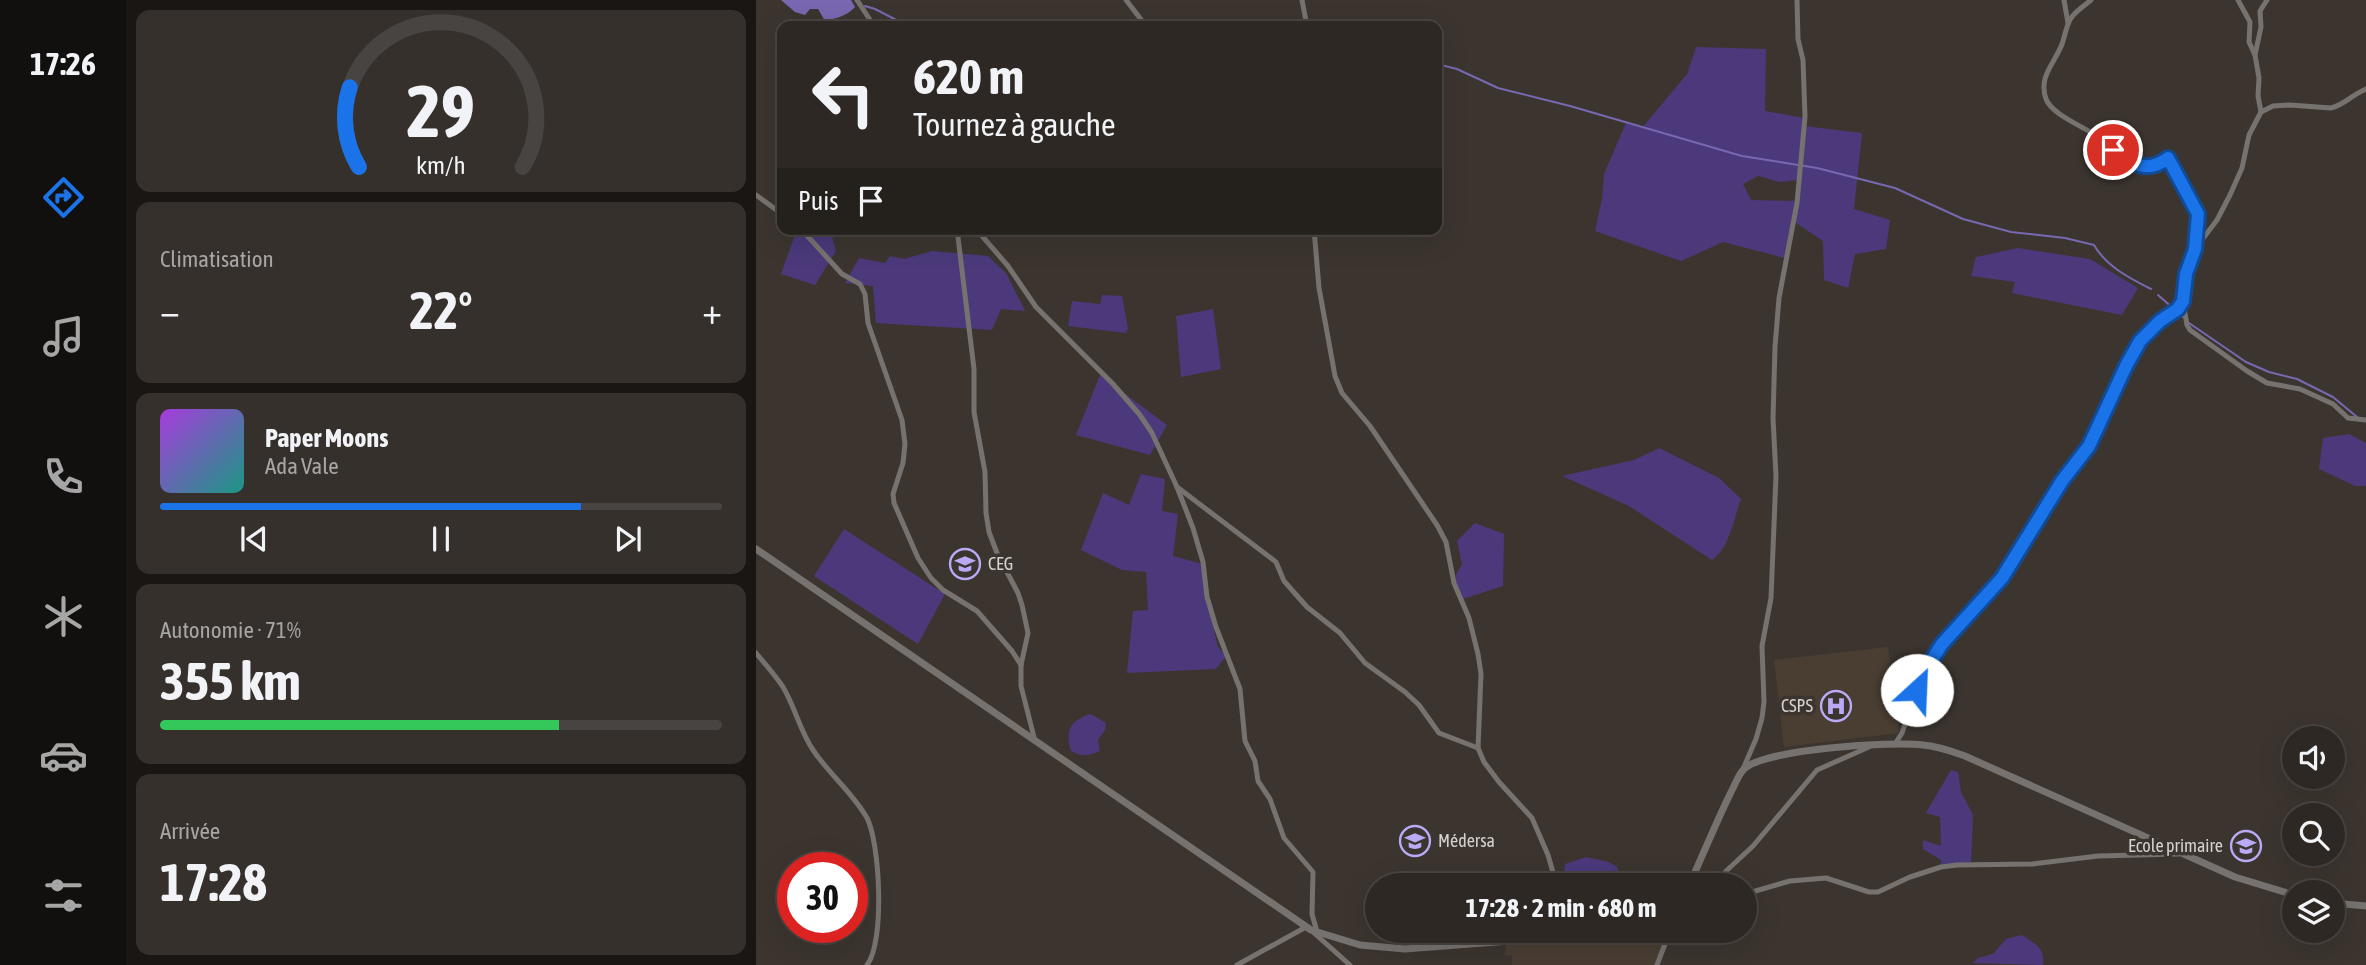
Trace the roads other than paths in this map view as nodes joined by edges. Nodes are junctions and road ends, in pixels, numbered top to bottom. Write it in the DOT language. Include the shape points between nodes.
graph roads {
  1 [pos="857,0"];
  2 [pos="1126,0"];
  3 [pos="1302,0"];
  4 [pos="1797,0"];
  5 [pos="2064,0"];
  6 [pos="2091,0"];
  7 [pos="2238,0"];
  8 [pos="2267,0"];
  9 [pos="871,21"];
  10 [pos="1142,21"];
  11 [pos="1306,21"];
  12 [pos="2068,23"];
  13 [pos="2255,55"];
  14 [pos="2366,89"];
  15 [pos="2261,112"];
  16 [pos="756,195"];
  17 [pos="777,210"];
  18 [pos="807,235"];
  19 [pos="958,235"];
  20 [pos="981,235"];
  21 [pos="1315,235"];
  22 [pos="2195,249"];
  23 [pos="2183,301"];
  24 [pos="2366,420"];
  25 [pos="1177,486"];
  26 [pos="756,549"];
  27 [pos="756,653"];
  28 [pos="1021,665"];
  29 [pos="1035,741"];
  30 [pos="1875,744"];
  31 [pos="1895,744"];
  32 [pos="1478,748"];
  33 [pos="1742,771"];
  34 [pos="2182,853"];
  35 [pos="1553,873"];
  36 [pos="1695,873"];
  37 [pos="1724,873"];
  38 [pos="1757,891"];
  39 [pos="2282,891"];
  40 [pos="2345,904"];
  41 [pos="2366,906"];
  42 [pos="1311,930"];
  43 [pos="1463,943"];
  44 [pos="1665,943"];
  45 [pos="867,965"];
  46 [pos="1237,965"];
  47 [pos="1350,965"];
  48 [pos="1657,965"];
  1 -- 9 [label="street"];
  2 -- 10 [label="street"];
  3 -- 11 [label="street"];
  4 -- 33 [label="street" via="1805,117 1799,192 1779,298 1775,347 1776,476 1771,598 1762,646 1764,702"];
  5 -- 12 [label="street"];
  6 -- 12 [label="street"];
  7 -- 13 [label="street" via="2250,22 2249,43"];
  8 -- 13 [label="street" via="2260,10"];
  12 -- 22 [label="street" via="2043,84 2046,101 2138,166 2168,158 2198,214"];
  13 -- 15 [label="street"];
  14 -- 15 [label="street" via="2331,108 2290,105"];
  15 -- 22 [label="street" via="2230,195"];
  16 -- 17 [label="street"];
  18 -- 28 [label="street" via="865,294 868,323 902,420 905,444 894,503 918,558 930,579 977,611"];
  19 -- 28 [label="street" via="986,513 989,532 1022,605 1028,633"];
  20 -- 25 [label="street" via="1036,307 1140,415"];
  21 -- 32 [label="street" via="1319,288 1342,393 1370,426 1446,542 1454,583 1478,654"];
  22 -- 23 [label="street"];
  23 -- 24 [label="street" via="2190,330 2247,371 2267,383 2301,389 2333,404 2348,418"];
  23 -- 31 [label="street" via="2140,341 2089,446 2002,578 1933,658"];
  25 -- 32 [label="street" via="1276,562 1284,581 1307,607 1340,633 1365,663 1419,705 1439,733"];
  25 -- 42 [label="street" via="1203,562 1216,627 1240,689 1245,741 1258,781 1284,838 1312,872"];
  26 -- 29 [label="street"];
  27 -- 45 [label="street" via="783,686 811,749 870,827 879,914"];
  28 -- 29 [label="street"];
  29 -- 42 [label="street"];
  30 -- 31 [label="street"];
  30 -- 33 [label="street" via="1795,753"];
  30 -- 37 [label="street" via="1817,770"];
  31 -- 34 [label="street" via="1932,746 1965,756"];
  32 -- 35 [label="street" via="1499,782 1532,818"];
  33 -- 36 [label="street"];
  34 -- 38 [label="street" via="1941,867 1878,892 1826,878"];
  34 -- 39 [label="street"];
  40 -- 41 [label="street"];
  42 -- 43 [label="street" via="1360,945 1405,949"];
  42 -- 46 [label="street"];
  42 -- 47 [label="street"];
  44 -- 48 [label="street"];
}
